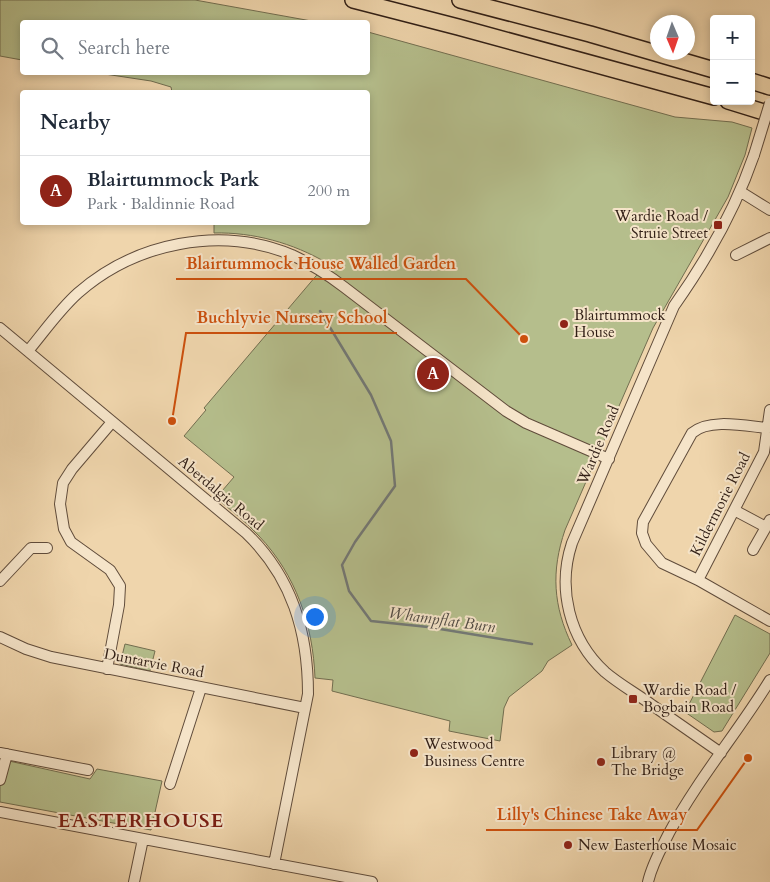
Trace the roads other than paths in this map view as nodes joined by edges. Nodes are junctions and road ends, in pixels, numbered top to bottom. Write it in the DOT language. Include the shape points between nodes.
graph roads {
  1 [pos="353,0"];
  2 [pos="460,0"];
  3 [pos="710,69"];
  4 [pos="755,82"];
  5 [pos="770,86"];
  6 [pos="710,96"];
  7 [pos="770,103"];
  8 [pos="741,105"];
  9 [pos="770,114"];
  10 [pos="740,192"];
  11 [pos="770,210"];
  12 [pos="770,238"];
  13 [pos="736,255"];
  14 [pos="0,328"];
  15 [pos="28,351"];
  16 [pos="770,410"];
  17 [pos="112,422"];
  18 [pos="768,428"];
  19 [pos="767,453"];
  20 [pos="608,459"];
  21 [pos="734,510"];
  22 [pos="768,524"];
  23 [pos="46,548"];
  24 [pos="753,550"];
  25 [pos="698,580"];
  26 [pos="0,581"];
  27 [pos="770,621"];
  28 [pos="0,637"];
  29 [pos="107,669"];
  30 [pos="770,680"];
  31 [pos="201,688"];
  32 [pos="305,708"];
  33 [pos="721,752"];
  34 [pos="4,753"];
  35 [pos="88,770"];
  36 [pos="0,780"];
  37 [pos="170,784"];
  38 [pos="0,812"];
  39 [pos="143,839"];
  40 [pos="274,864"];
  41 [pos="134,882"];
  42 [pos="372,882"];
  43 [pos="648,882"];
  1 -- 6 [label="highway"];
  2 -- 3 [label="highway"];
  4 -- 5 [label="highway"];
  7 -- 10 [label="street, Wardie Road, bridge"];
  8 -- 9 [label="highway"];
  10 -- 11 [label="street"];
  10 -- 20 [label="street, Wardie Road" via="719,236 674,306"];
  12 -- 13 [label="street"];
  14 -- 15 [label="street, Aberdalgie Road"];
  15 -- 17 [label="street, Aberdalgie Road"];
  15 -- 20 [label="street" via="77,294 126,262 156,249 180,244 206,241 242,243 278,250 317,268 506,412"];
  16 -- 18 [label="street, Kildermorie Road"];
  17 -- 29 [label="street" via="63,483 60,504 64,529 71,542 110,570 120,586"];
  17 -- 32 [label="street, Aberdalgie Road" via="246,533 275,567 287,588 303,634 308,676"];
  18 -- 19 [label="street, Kildermorie Road"];
  18 -- 25 [label="street" via="715,424 696,429 688,436 643,522 642,534 646,544 662,563"];
  19 -- 21 [label="street, Kildermorie Road"];
  20 -- 33 [label="street, Wardie Road" via="568,553 565,586 571,621 587,650 605,672"];
  21 -- 22 [label="street"];
  21 -- 25 [label="street, Kildermorie Road"];
  22 -- 24 [label="street"];
  23 -- 26 [label="street" via="32,548"];
  25 -- 27 [label="street"];
  28 -- 29 [label="street, Duntarvie Road" via="26,650"];
  29 -- 31 [label="street, Duntarvie Road"];
  30 -- 33 [label="street"];
  31 -- 32 [label="street, Duntarvie Road"];
  31 -- 37 [label="street"];
  32 -- 40 [label="street, Aberdalgie Road"];
  33 -- 43 [label="street" via="677,818 651,868"];
  34 -- 35 [label="street"];
  34 -- 36 [label="street"];
  38 -- 39 [label="street"];
  39 -- 40 [label="street"];
  39 -- 41 [label="street"];
  40 -- 42 [label="street"];
}
